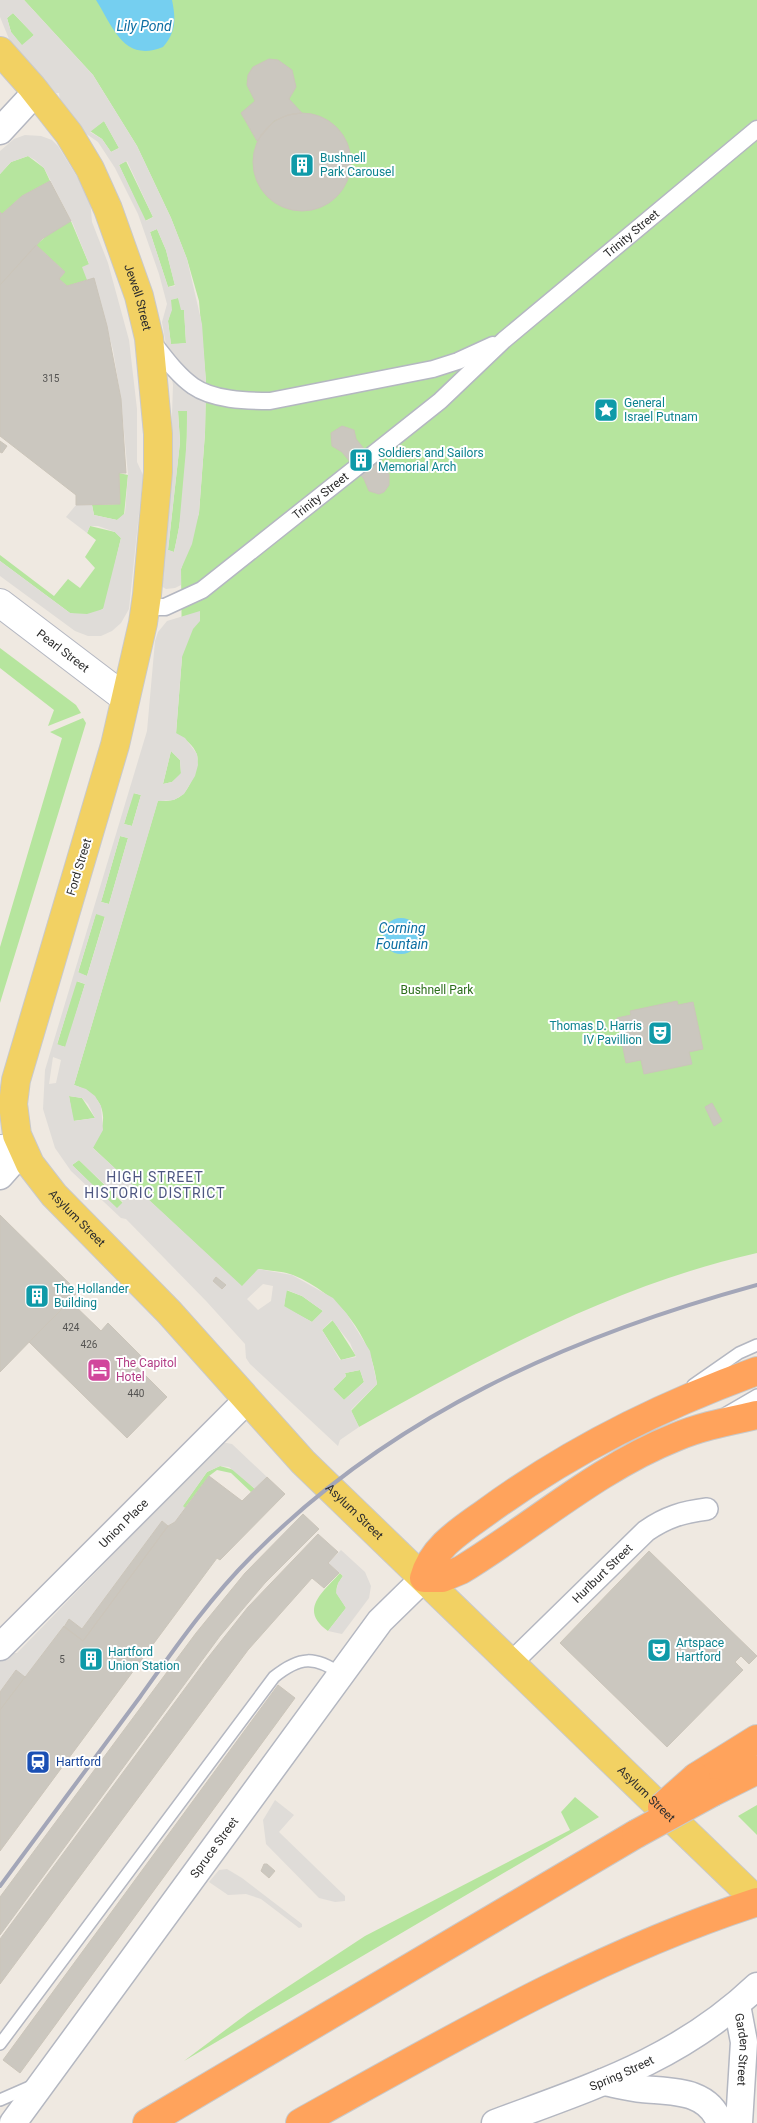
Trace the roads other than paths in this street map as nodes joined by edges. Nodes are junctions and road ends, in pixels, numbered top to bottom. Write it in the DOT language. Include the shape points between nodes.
graph roads {
  1 [pos="0,51"];
  2 [pos="36,92"];
  3 [pos="757,129"];
  4 [pos="0,131"];
  5 [pos="149,338"];
  6 [pos="504,340"];
  7 [pos="147,595"];
  8 [pos="0,603"];
  9 [pos="125,698"];
  10 [pos="11,1149"];
  11 [pos="0,1176"];
  12 [pos="757,1345"];
  13 [pos="757,1371"];
  14 [pos="757,1396"];
  15 [pos="247,1400"];
  16 [pos="668,1406"];
  17 [pos="757,1416"];
  18 [pos="706,1427"];
  19 [pos="707,1509"];
  20 [pos="424,1578"];
  21 [pos="0,1647"];
  22 [pos="511,1663"];
  23 [pos="342,1674"];
  24 [pos="757,1739"];
  25 [pos="757,1770"];
  26 [pos="705,1785"];
  27 [pos="757,1902"];
  28 [pos="757,1986"];
  29 [pos="737,2005"];
  30 [pos="0,2044"];
  31 [pos="43,2082"];
  32 [pos="603,2082"];
  33 [pos="0,2100"];
  34 [pos="13,2123"];
  35 [pos="147,2123"];
  36 [pos="300,2123"];
  37 [pos="495,2123"];
  38 [pos="720,2123"];
  39 [pos="739,2123"];
  1 -- 2 [label="main road, Jewell Street"];
  2 -- 4 [label="street"];
  2 -- 5 [label="main road, Jewell Street" via="75,144 108,209 139,296"];
  3 -- 6 [label="street, Trinity Street"];
  5 -- 6 [label="street, Trinity Street" via="195,387 250,401 270,401 433,369"];
  5 -- 7 [label="main road, Jewell Street" via="158,434 158,472"];
  6 -- 7 [label="street, Trinity Street" via="440,401 202,590 165,607"];
  7 -- 9 [label="main road, Ford Street"];
  8 -- 9 [label="main road, Pearl Street"];
  9 -- 10 [label="main road, Ford Street" via="115,746 16,1080"];
  10 -- 11 [label="street"];
  10 -- 15 [label="main road, Asylum Street" via="169,1312"];
  12 -- 16 [label="lane" via="721,1365"];
  13 -- 16 [label="highway"];
  14 -- 18 [label="lane"];
  15 -- 20 [label="main road, Asylum Street" via="303,1462"];
  15 -- 21 [label="street, Union Place"];
  16 -- 20 [label="highway" via="594,1443 512,1494 442,1547 431,1560"];
  17 -- 18 [label="highway"];
  18 -- 20 [label="highway" via="674,1437 625,1462 461,1570 442,1578"];
  19 -- 22 [label="street, Hurlburt Street" via="664,1518 646,1531"];
  20 -- 22 [label="main road, Asylum Street"];
  20 -- 23 [label="street, Spruce Street" via="380,1621"];
  22 -- 27 [label="main road, Asylum Street"];
  23 -- 30 [label="lane" via="325,1663 309,1660 288,1667 274,1677"];
  23 -- 31 [label="street, Spruce Street"];
  24 -- 26 [label="highway"];
  25 -- 26 [label="highway"];
  26 -- 35 [label="highway, bridge" via="669,1800 636,1834"];
  27 -- 36 [label="highway" via="683,1928 581,1973"];
  28 -- 29 [label="street, Garden Street"];
  29 -- 32 [label="street, Spring Street" via="674,2050"];
  29 -- 39 [label="street, Garden Street" via="744,2042"];
  31 -- 33 [label="lane"];
  31 -- 34 [label="street, Spruce Street"];
  32 -- 37 [label="street, Spring Street"];
  32 -- 38 [label="street" via="692,2095 708,2106"];
}
